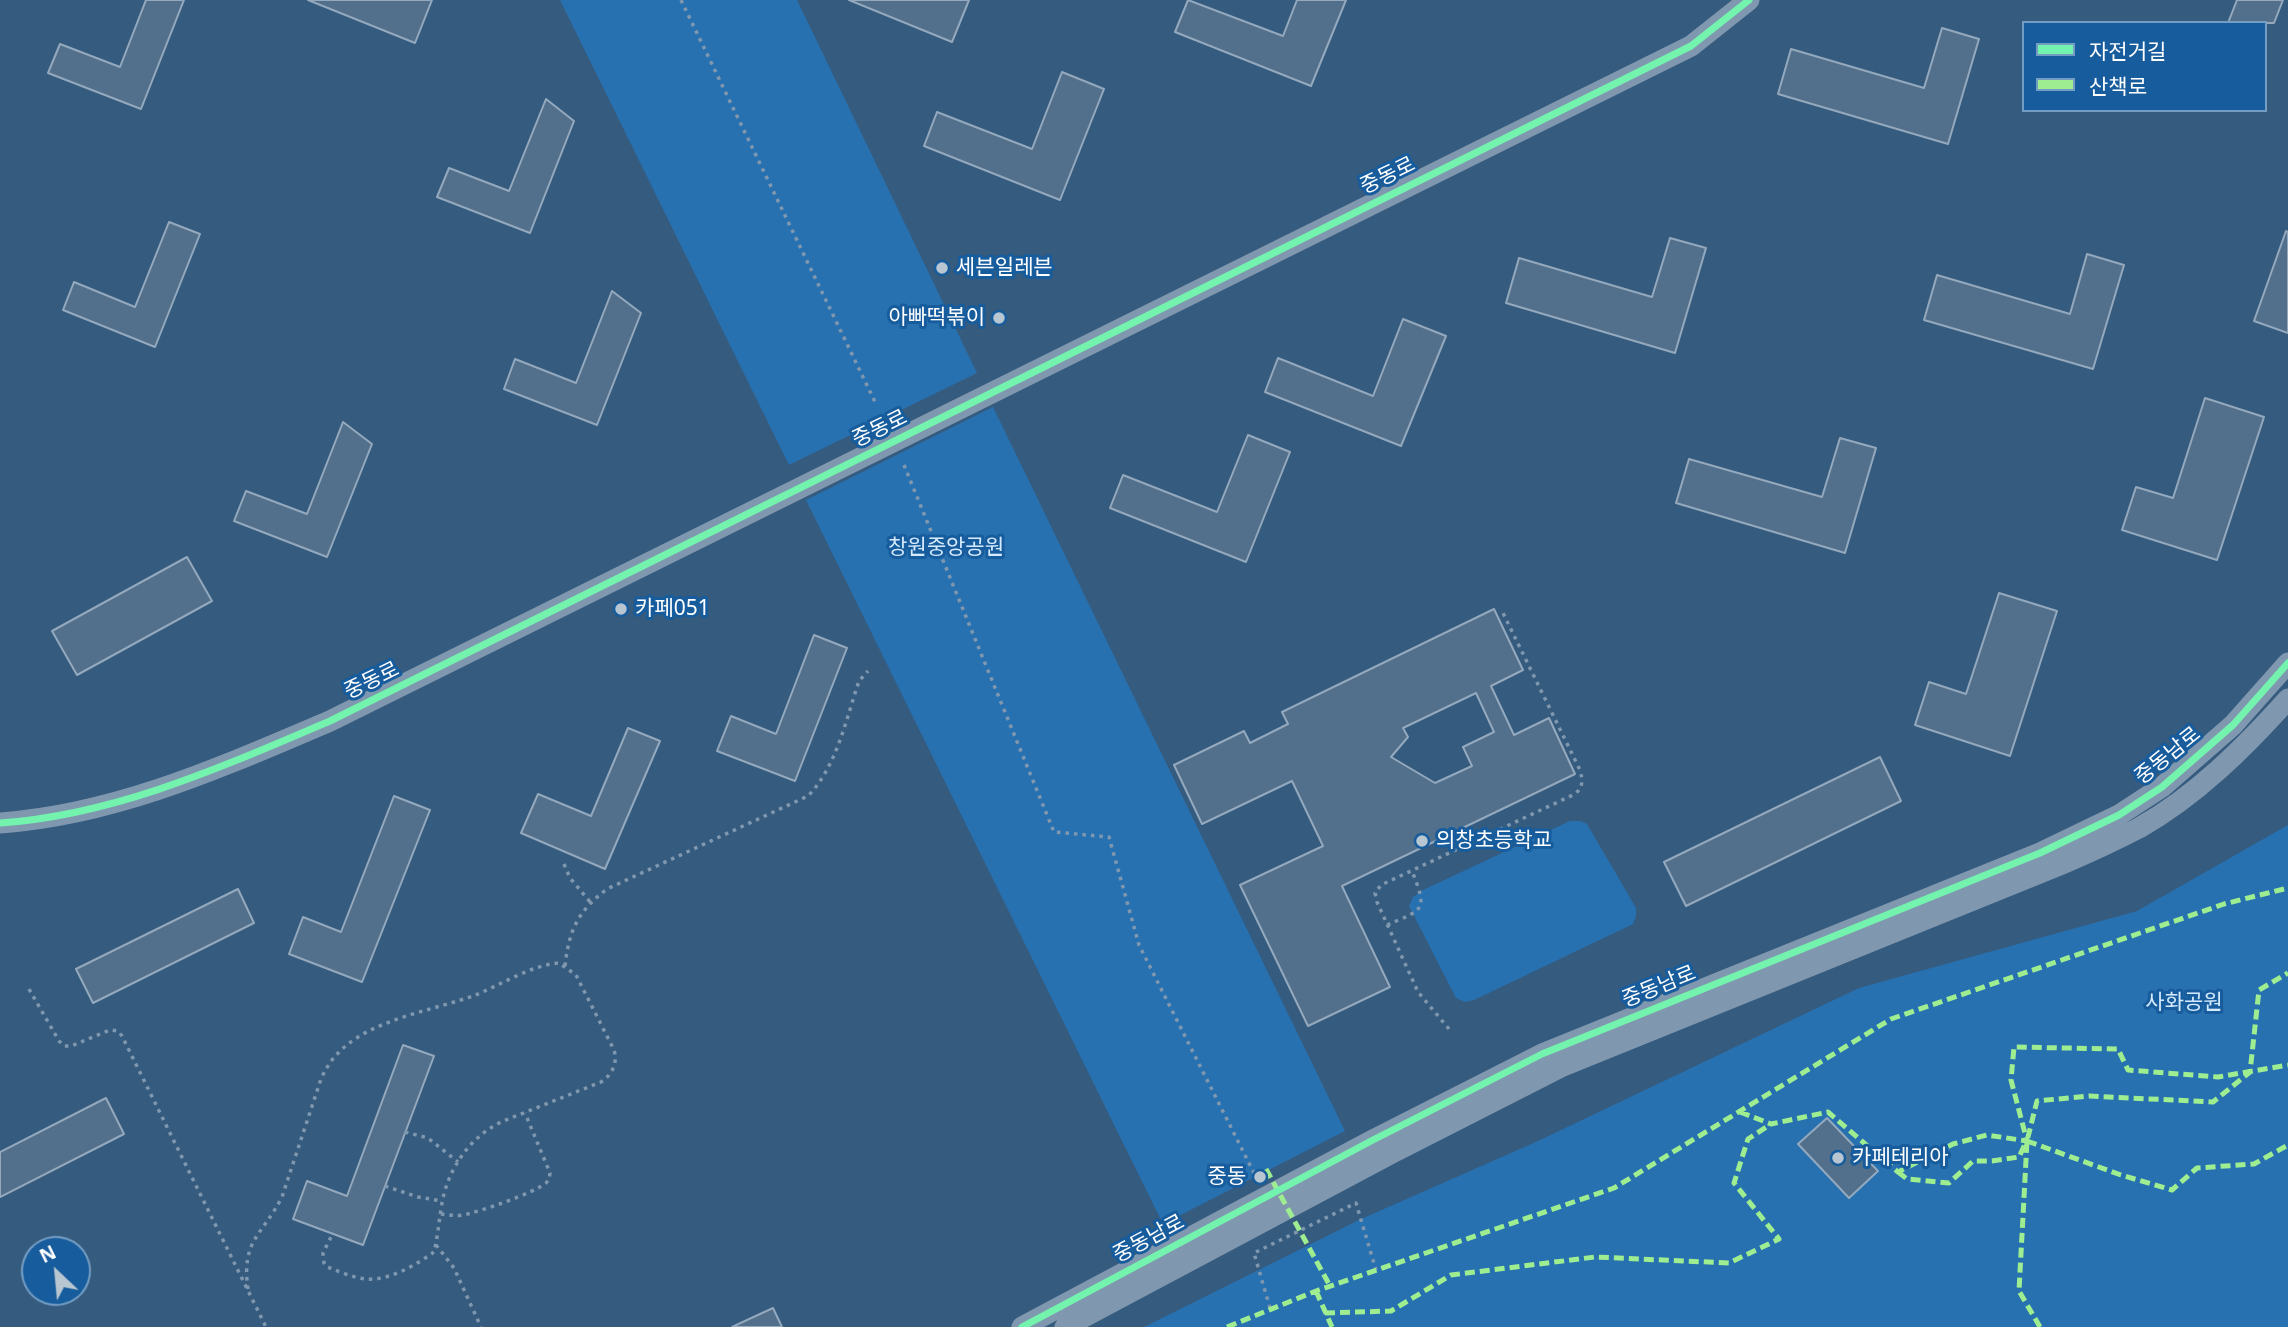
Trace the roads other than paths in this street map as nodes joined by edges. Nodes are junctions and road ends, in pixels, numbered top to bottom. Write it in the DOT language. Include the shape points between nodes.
graph roads {
  1 [pos="1749,0"];
  2 [pos="2288,663"];
  3 [pos="2288,699"];
  4 [pos="0,823"];
  5 [pos="1022,1327"];
  6 [pos="1065,1327"];
  1 -- 4 [label="street, 중동로" via="1691,46 330,721 212,771 86,811"];
  2 -- 5 [label="street, 중동남로" via="2233,726 2162,787 2119,815 2040,853 1542,1054"];
  3 -- 6 [label="street, 중동남로" via="2255,737 2184,798 2131,832 1563,1066"];
}
